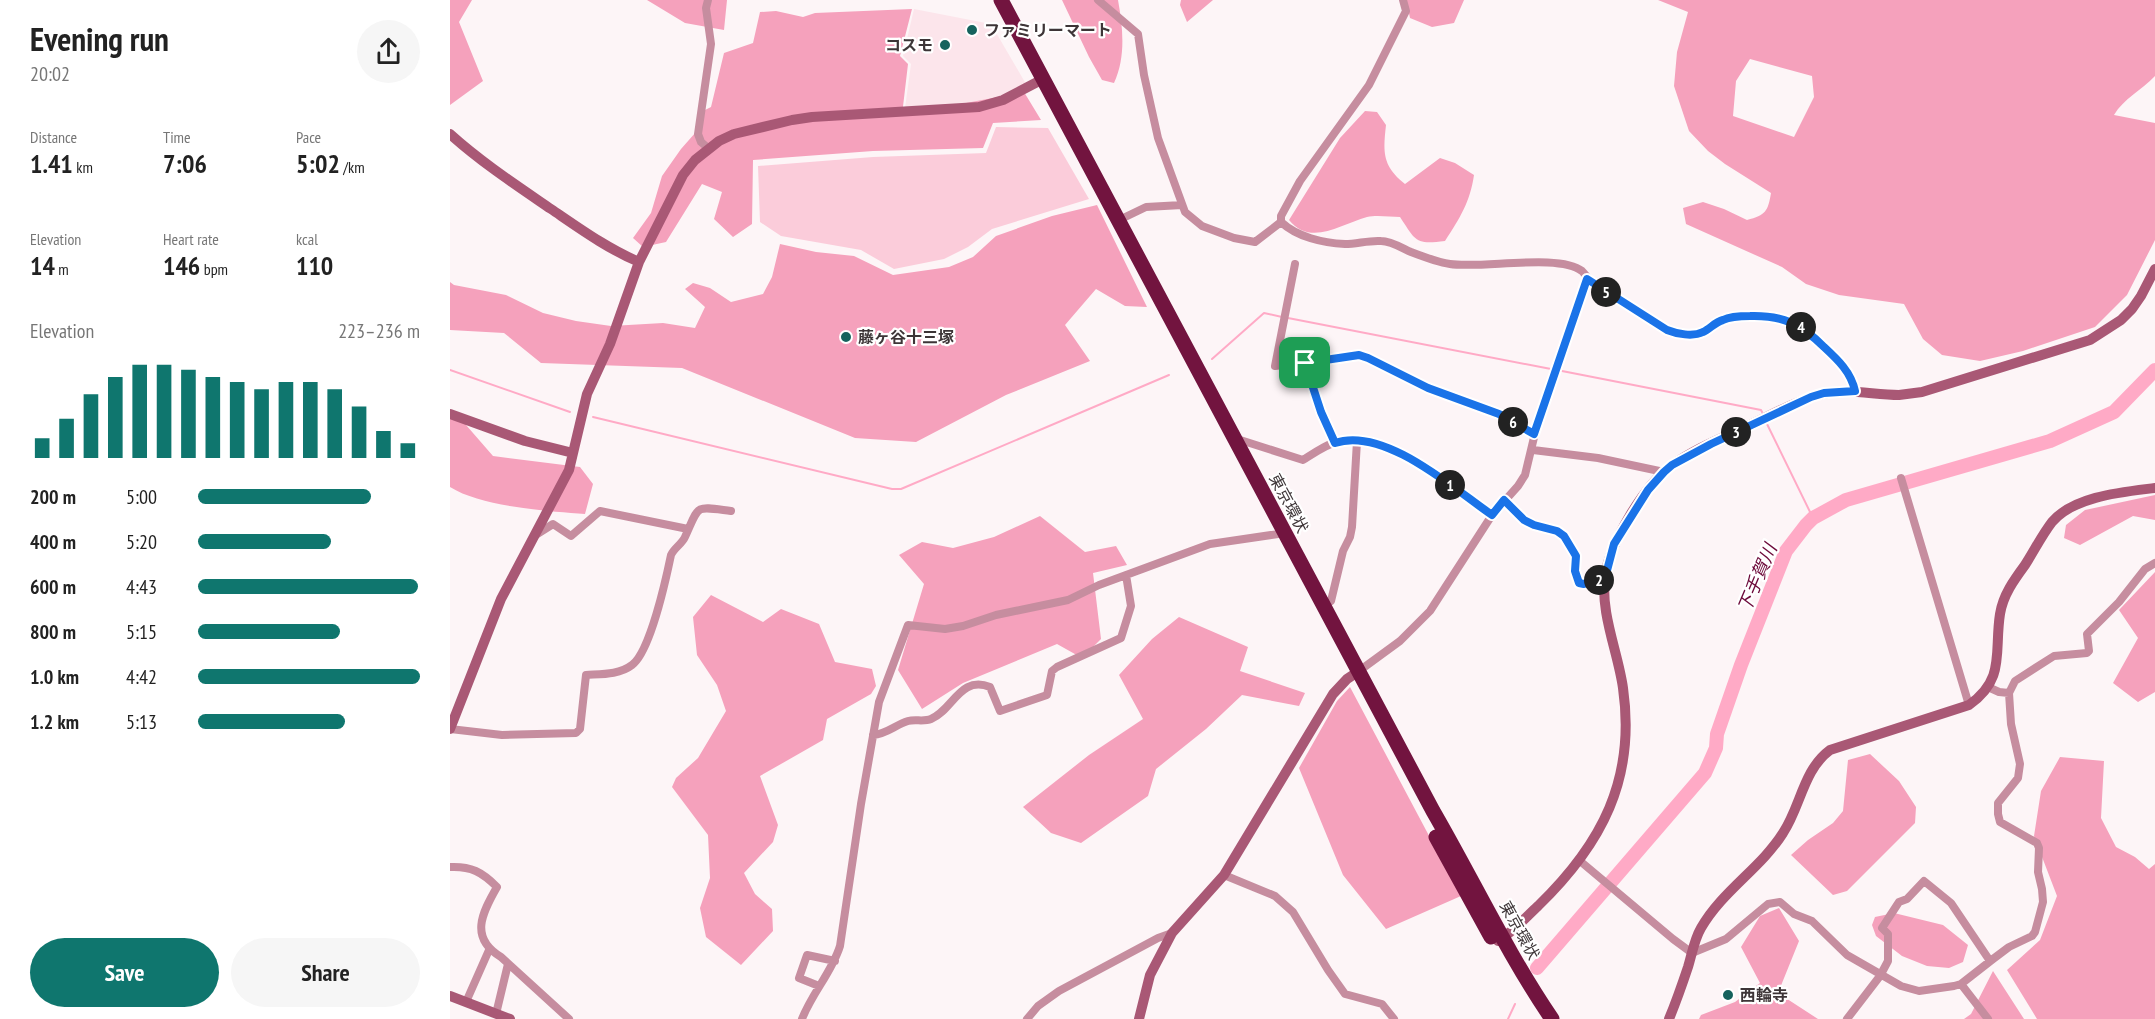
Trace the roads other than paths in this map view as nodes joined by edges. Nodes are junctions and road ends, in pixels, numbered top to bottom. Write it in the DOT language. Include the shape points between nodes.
graph roads {
  1 [pos="708,0"];
  2 [pos="991,0"];
  3 [pos="1001,0"];
  4 [pos="1098,0"];
  5 [pos="1403,0"];
  6 [pos="1039,81"];
  7 [pos="450,134"];
  8 [pos="708,148"];
  9 [pos="1182,205"];
  10 [pos="1119,220"];
  11 [pos="1281,222"];
  12 [pos="639,262"];
  13 [pos="1295,264"];
  14 [pos="2155,269"];
  15 [pos="1587,279"];
  16 [pos="1305,363"];
  17 [pos="1855,391"];
  18 [pos="450,414"];
  19 [pos="1534,434"];
  20 [pos="1234,438"];
  21 [pos="1357,441"];
  22 [pos="1335,443"];
  23 [pos="1533,450"];
  24 [pos="573,453"];
  25 [pos="1664,472"];
  26 [pos="1900,478"];
  27 [pos="2155,488"];
  28 [pos="1504,500"];
  29 [pos="731,511"];
  30 [pos="1492,515"];
  31 [pos="688,529"];
  32 [pos="1281,534"];
  33 [pos="533,536"];
  34 [pos="2155,563"];
  35 [pos="1126,575"];
  36 [pos="1605,578"];
  37 [pos="1324,606"];
  38 [pos="1355,674"];
  39 [pos="1988,687"];
  40 [pos="2009,693"];
  41 [pos="1969,705"];
  42 [pos="450,729"];
  43 [pos="873,735"];
  44 [pos="1580,861"];
  45 [pos="450,867"];
  46 [pos="1224,875"];
  47 [pos="1172,933"];
  48 [pos="1499,941"];
  49 [pos="489,950"];
  50 [pos="1692,952"];
  51 [pos="835,961"];
  52 [pos="1990,961"];
  53 [pos="508,964"];
  54 [pos="1880,976"];
  55 [pos="1961,984"];
  56 [pos="819,986"];
  57 [pos="450,996"];
  58 [pos="466,1002"];
  59 [pos="496,1014"];
  60 [pos="510,1019"];
  61 [pos="569,1019"];
  62 [pos="802,1019"];
  63 [pos="1027,1019"];
  64 [pos="1139,1019"];
  65 [pos="1395,1019"];
  66 [pos="1539,1019"];
  67 [pos="1552,1019"];
  68 [pos="1669,1019"];
  69 [pos="1847,1019"];
  70 [pos="1988,1019"];
  1 -- 8 [label="street" via="711,44 698,134"];
  2 -- 6 [label="highway, 東京環状"];
  3 -- 6 [label="highway, 東京環状"];
  4 -- 9 [label="street" via="1138,34 1154,119"];
  5 -- 11 [label="street" via="1406,11 1369,85 1300,181"];
  6 -- 8 [label="street" via="989,105 812,117 734,134"];
  6 -- 10 [label="highway, 東京環状"];
  6 -- 32 [label="highway, 東京環状"];
  7 -- 12 [label="street" via="506,178"];
  8 -- 12 [label="street" via="683,175"];
  9 -- 10 [label="street" via="1146,207"];
  9 -- 11 [label="street" via="1202,226 1255,242"];
  10 -- 20 [label="highway, 東京環状"];
  11 -- 15 [label="street" via="1296,234 1310,238 1344,244 1382,241 1452,264 1556,262 1582,272"];
  12 -- 24 [label="street" via="610,344 591,382"];
  13 -- 16 [label="street" via="1275,366"];
  14 -- 17 [label="street" via="2132,309 2090,340 1922,392 1899,395"];
  15 -- 17 [label="street" via="1675,333 1702,333 1724,319 1743,316 1794,322 1839,361 1851,377"];
  15 -- 19 [label="street"];
  16 -- 19 [label="street" via="1359,355 1428,388 1499,414"];
  16 -- 22 [label="street"];
  17 -- 25 [label="street" via="1824,393 1795,404 1695,452"];
  18 -- 24 [label="street" via="525,441"];
  19 -- 23 [label="street"];
  20 -- 22 [label="street" via="1303,460"];
  20 -- 32 [label="highway, 東京環状"];
  21 -- 22 [label="street"];
  21 -- 30 [label="street" via="1391,449 1425,465"];
  21 -- 37 [label="street" via="1350,537 1331,601"];
  23 -- 25 [label="street"];
  23 -- 28 [label="street" via="1525,475"];
  24 -- 33 [label="street" via="566,477"];
  25 -- 36 [label="street" via="1614,544"];
  26 -- 41 [label="street"];
  27 -- 39 [label="street" via="2086,501 2065,510 2052,522 2007,591 2002,604 1998,663"];
  28 -- 30 [label="street"];
  28 -- 36 [label="street" via="1524,520 1564,536 1576,556 1579,583"];
  29 -- 31 [label="street" via="707,507 699,510"];
  30 -- 38 [label="street" via="1430,611 1400,641"];
  31 -- 33 [label="street" via="600,511 571,536 553,525"];
  31 -- 42 [label="street" via="671,555 658,609 638,660 615,673 586,675 580,729 576,733 502,735"];
  32 -- 35 [label="street" via="1210,544"];
  32 -- 37 [label="highway, 東京環状"];
  32 -- 38 [label="highway, 東京環状"];
  33 -- 42 [label="street" via="501,599"];
  34 -- 40 [label="street" via="2145,569 2120,602 2087,634 2090,651 2054,656 2015,681"];
  35 -- 43 [label="street" via="1068,600 963,626 945,629 908,625 884,688"];
  35 -- 43 [label="street" via="1131,606 1121,638 1057,667 1052,671 1047,694 1000,711 990,687 965,688 938,715 909,720 884,734"];
  36 -- 44 [label="street" via="1606,608 1623,690 1625,747 1610,808"];
  37 -- 38 [label="highway, 東京環状"];
  38 -- 46 [label="street" via="1333,694"];
  38 -- 48 [label="highway, 東京環状"];
  39 -- 40 [label="street"];
  39 -- 41 [label="street"];
  40 -- 52 [label="street" via="2020,764 2018,778 1998,803 1998,814 2000,822 2037,843 2043,902 2032,936"];
  41 -- 50 [label="street" via="1859,739 1830,750 1816,761 1782,835 1702,926"];
  43 -- 51 [label="street"];
  44 -- 48 [label="street"];
  44 -- 50 [label="street"];
  45 -- 49 [label="street" via="476,870 496,887 481,920 481,932"];
  46 -- 47 [label="street"];
  46 -- 65 [label="street" via="1275,896 1293,912 1345,994 1382,1004"];
  47 -- 63 [label="street" via="1059,991"];
  47 -- 64 [label="street" via="1150,975"];
  48 -- 66 [label="highway, 東京環状"];
  48 -- 67 [label="highway, 東京環状"];
  49 -- 53 [label="street"];
  49 -- 58 [label="street"];
  50 -- 54 [label="street" via="1726,939 1768,904 1780,902 1794,914 1812,921 1847,955"];
  50 -- 68 [label="street"];
  51 -- 56 [label="street"];
  51 -- 56 [label="street" via="807,955 799,978"];
  52 -- 54 [label="street" via="1951,903 1924,881 1899,902 1882,928 1888,934 1888,961"];
  52 -- 55 [label="street"];
  53 -- 59 [label="street"];
  53 -- 61 [label="street"];
  54 -- 55 [label="street" via="1919,991"];
  54 -- 69 [label="street"];
  55 -- 70 [label="street"];
  56 -- 62 [label="street"];
  57 -- 58 [label="street"];
  58 -- 59 [label="street"];
  59 -- 60 [label="street"];
}
